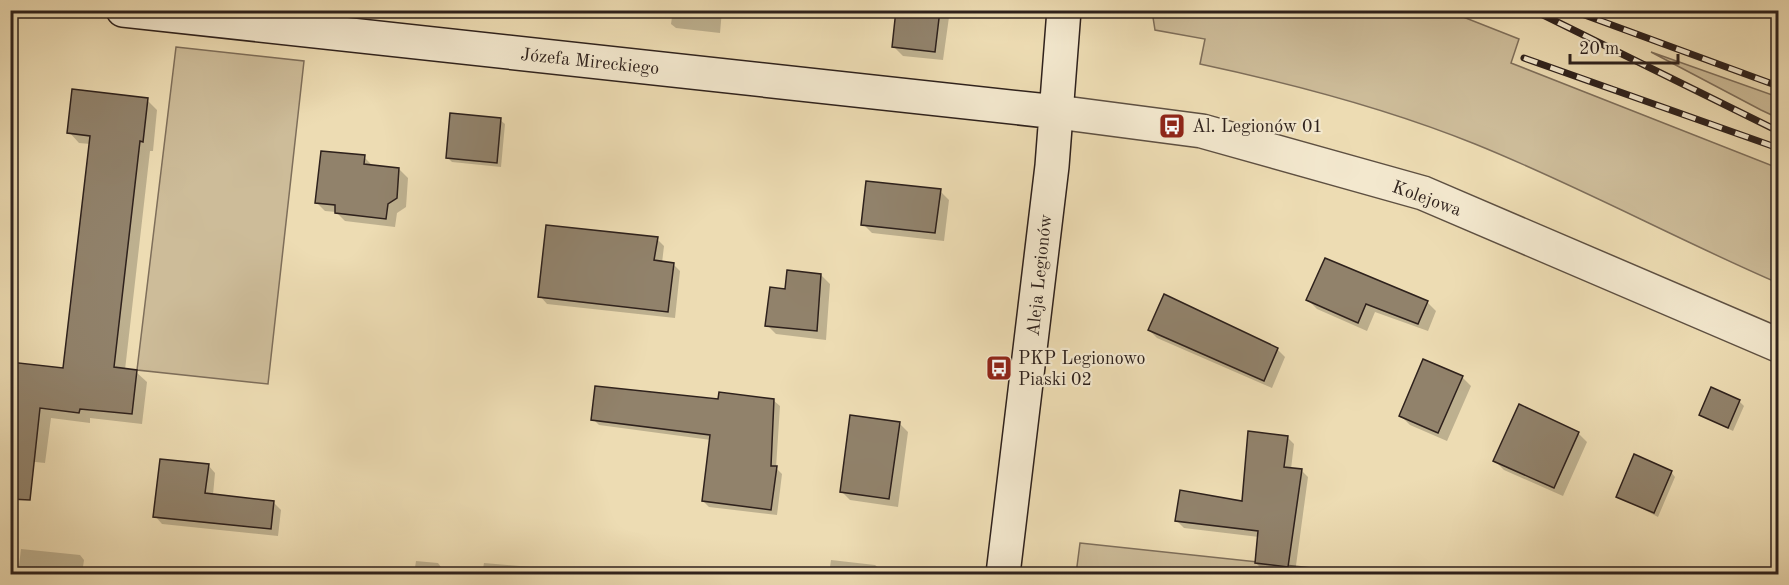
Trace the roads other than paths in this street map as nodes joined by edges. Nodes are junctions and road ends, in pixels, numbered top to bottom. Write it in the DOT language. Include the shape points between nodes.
graph roads {
  1 [pos="123,10"];
  2 [pos="1064,10"];
  3 [pos="1057,112"];
  4 [pos="1779,345"];
  5 [pos="1003,574"];
  1 -- 3 [label="street, Józefa Mireckiego"];
  2 -- 3 [label="street, Aleja Legionów"];
  3 -- 4 [label="street, Kolejowa" via="1230,137 1423,193"];
  3 -- 5 [label="street, Aleja Legionów"];
}
